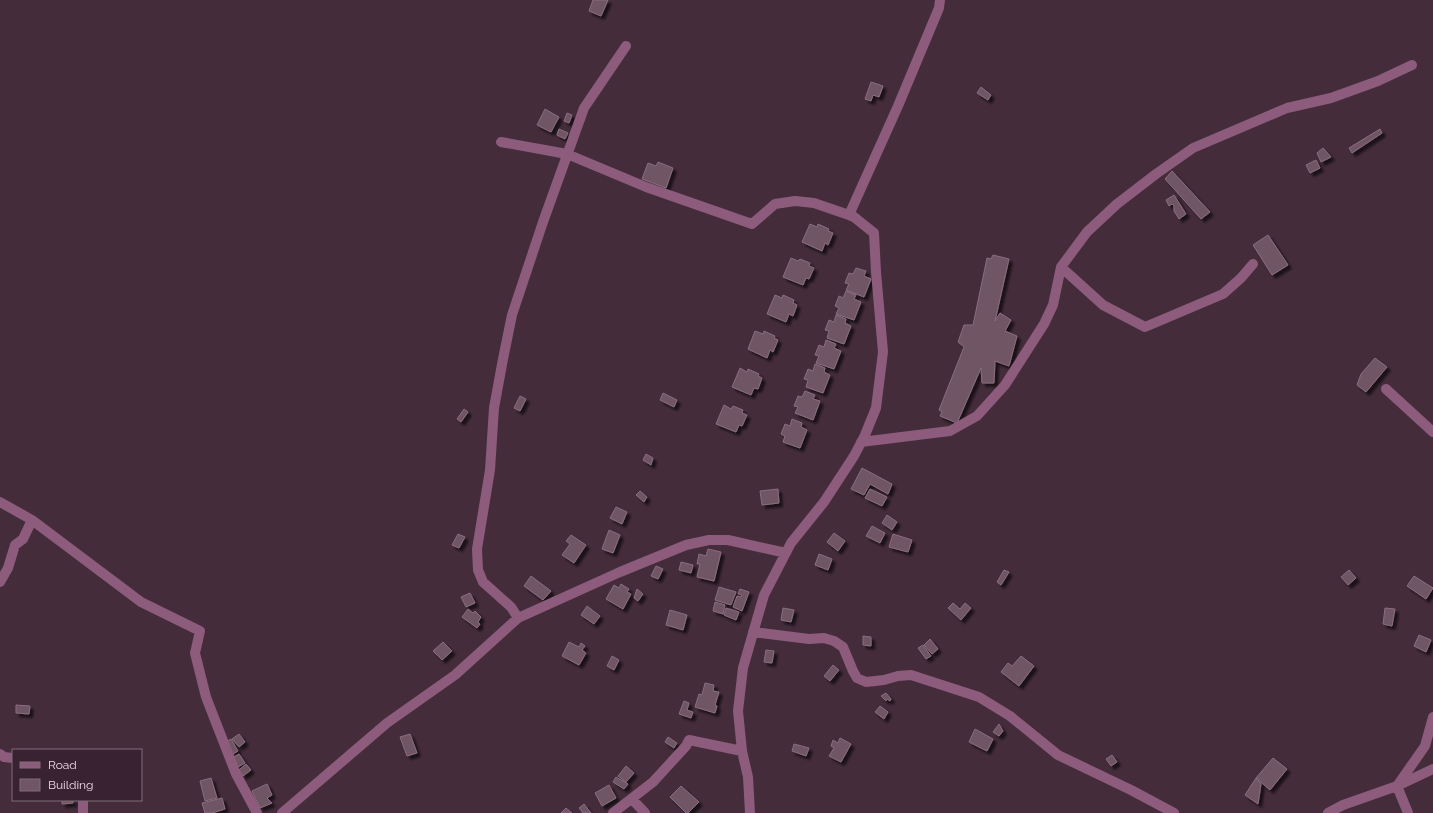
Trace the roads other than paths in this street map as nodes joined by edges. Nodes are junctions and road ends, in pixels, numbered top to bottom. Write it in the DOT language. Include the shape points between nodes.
graph roads {
  1 [pos="940,0"];
  2 [pos="626,46"];
  3 [pos="1412,64"];
  4 [pos="501,142"];
  5 [pos="567,154"];
  6 [pos="849,215"];
  7 [pos="1253,264"];
  8 [pos="1061,267"];
  9 [pos="1386,389"];
  10 [pos="1433,432"];
  11 [pos="861,442"];
  12 [pos="0,502"];
  13 [pos="32,520"];
  14 [pos="786,553"];
  15 [pos="0,582"];
  16 [pos="518,618"];
  17 [pos="754,632"];
  18 [pos="1433,717"];
  19 [pos="742,751"];
  20 [pos="0,754"];
  21 [pos="12,758"];
  22 [pos="1433,769"];
  23 [pos="1397,786"];
  24 [pos="632,799"];
  25 [pos="83,801"];
  26 [pos="83,813"];
  27 [pos="257,813"];
  28 [pos="282,813"];
  29 [pos="613,813"];
  30 [pos="645,813"];
  31 [pos="750,813"];
  32 [pos="1174,813"];
  33 [pos="1328,813"];
  34 [pos="1408,813"];
  1 -- 6 [label="street" via="939,8 901,99"];
  2 -- 5 [label="street" via="584,108"];
  3 -- 8 [label="street" via="1378,81 1331,98 1287,108 1193,148 1117,204 1088,232"];
  4 -- 5 [label="street"];
  5 -- 6 [label="street" via="646,187 752,224 775,204 795,201 814,203"];
  5 -- 16 [label="street" via="512,315 494,408 490,470 477,549 478,570 483,582 511,607"];
  6 -- 11 [label="street" via="874,233 883,352 876,408"];
  7 -- 8 [label="street" via="1223,294 1145,327 1103,305"];
  8 -- 11 [label="street" via="1053,305 1044,324 1005,385 977,416 950,431"];
  9 -- 10 [label="street"];
  11 -- 14 [label="street" via="824,502"];
  12 -- 13 [label="street"];
  13 -- 15 [label="street" via="23,539 15,545 8,568"];
  13 -- 27 [label="street" via="141,602 200,631 195,653 206,697 236,774"];
  14 -- 16 [label="street" via="728,540 709,540 686,545"];
  14 -- 17 [label="street" via="764,595"];
  16 -- 28 [label="street" via="455,675 387,723"];
  17 -- 19 [label="street" via="743,668 738,711"];
  17 -- 32 [label="street" via="834,641 843,647 857,678 866,682 911,675 979,697 1010,716 1058,755"];
  18 -- 23 [label="street" via="1425,746"];
  19 -- 24 [label="street" via="689,740 653,782"];
  19 -- 31 [label="street" via="748,777"];
  20 -- 21 [label="street"];
  22 -- 23 [label="street"];
  23 -- 33 [label="street"];
  23 -- 34 [label="street"];
  24 -- 29 [label="street"];
  24 -- 30 [label="street"];
  25 -- 26 [label="street"];
}
